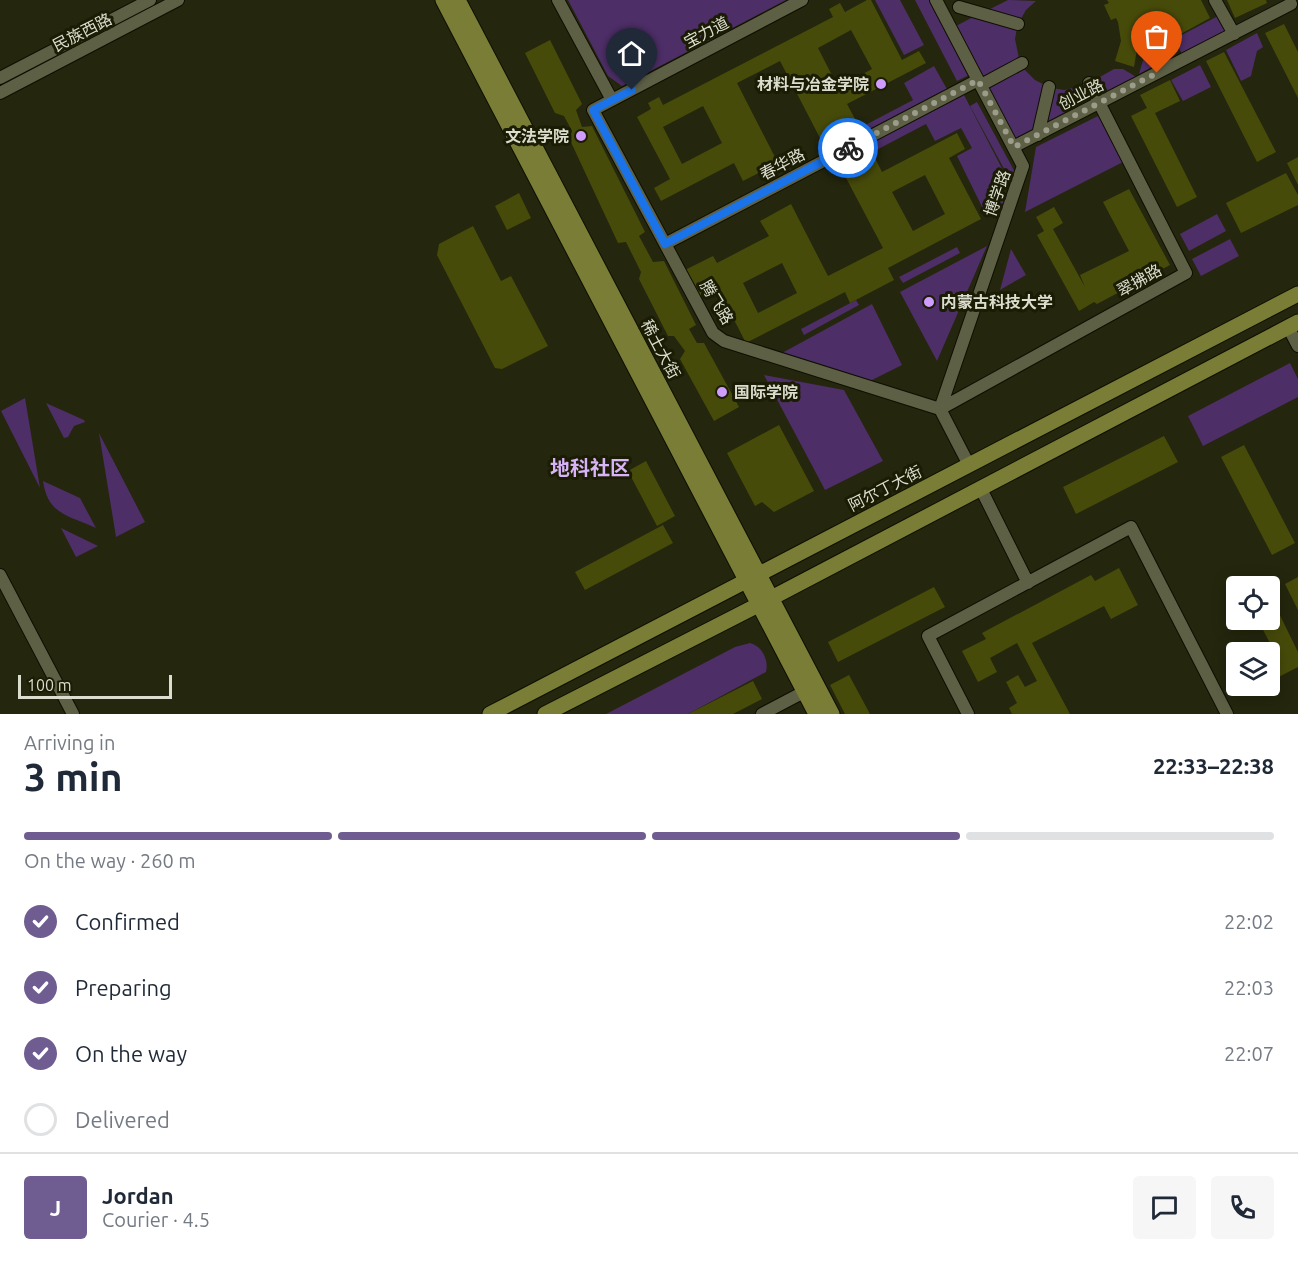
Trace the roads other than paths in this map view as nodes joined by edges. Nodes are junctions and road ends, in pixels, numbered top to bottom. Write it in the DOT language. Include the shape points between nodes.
graph roads {
  1 [pos="150,0"];
  2 [pos="178,0"];
  3 [pos="443,0"];
  4 [pos="458,0"];
  5 [pos="558,0"];
  6 [pos="802,0"];
  7 [pos="936,0"];
  8 [pos="972,0"];
  9 [pos="1215,0"];
  10 [pos="1291,4"];
  11 [pos="959,7"];
  12 [pos="943,14"];
  13 [pos="1018,24"];
  14 [pos="1234,34"];
  15 [pos="1022,63"];
  16 [pos="0,78"];
  17 [pos="980,82"];
  18 [pos="1089,83"];
  19 [pos="1049,87"];
  20 [pos="0,93"];
  21 [pos="612,100"];
  22 [pos="1099,103"];
  23 [pos="593,110"];
  24 [pos="1038,135"];
  25 [pos="1014,147"];
  26 [pos="665,244"];
  27 [pos="1298,294"];
  28 [pos="1293,325"];
  29 [pos="1298,346"];
  30 [pos="940,409"];
  31 [pos="969,465"];
  32 [pos="981,489"];
  33 [pos="0,575"];
  34 [pos="753,577"];
  35 [pos="1028,583"];
  36 [pos="766,602"];
  37 [pos="800,694"];
  38 [pos="73,714"];
  39 [pos="490,714"];
  40 [pos="545,714"];
  41 [pos="762,714"];
  42 [pos="816,714"];
  43 [pos="832,714"];
  44 [pos="968,714"];
  45 [pos="1227,714"];
  1 -- 16 [label="street, 民族西路"];
  2 -- 20 [label="street, 民族西路"];
  3 -- 34 [label="main road, 稀土大街"];
  4 -- 34 [label="main road, 稀土大街"];
  5 -- 21 [label="street"];
  6 -- 21 [label="street, 宝力道"];
  7 -- 12 [label="street, 博学路"];
  8 -- 11 [label="street"];
  9 -- 14 [label="street"];
  10 -- 14 [label="street, 创业路"];
  11 -- 12 [label="street"];
  11 -- 13 [label="street"];
  12 -- 17 [label="street, 博学路"];
  14 -- 22 [label="street, 创业路"];
  15 -- 17 [label="street, 春华路"];
  17 -- 25 [label="street, 博学路"];
  17 -- 26 [label="street, 春华路"];
  18 -- 22 [label="street"];
  19 -- 24 [label="street"];
  21 -- 23 [label="street, 宝力道"];
  22 -- 24 [label="street, 创业路"];
  22 -- 30 [label="street, 翠拂路" via="1186,273"];
  23 -- 26 [label="street, 腾飞路"];
  24 -- 25 [label="street, 创业路"];
  25 -- 30 [label="street, 博学路" via="1023,166"];
  26 -- 30 [label="street, 腾飞路" via="712,333 724,341"];
  27 -- 31 [label="main road, 阿尔丁大街"];
  28 -- 29 [label="street"];
  28 -- 32 [label="main road"];
  30 -- 31 [label="street"];
  31 -- 34 [label="main road, 阿尔丁大街"];
  32 -- 35 [label="street"];
  32 -- 36 [label="main road"];
  33 -- 38 [label="street"];
  34 -- 36 [label="main road, 稀土大街"];
  34 -- 39 [label="main road, 阿尔丁大街"];
  35 -- 44 [label="street" via="928,636"];
  35 -- 45 [label="street" via="1131,527"];
  36 -- 40 [label="main road"];
  36 -- 42 [label="main road, 稀土大街"];
  36 -- 43 [label="main road, 稀土大街"];
  37 -- 41 [label="street"];
}
